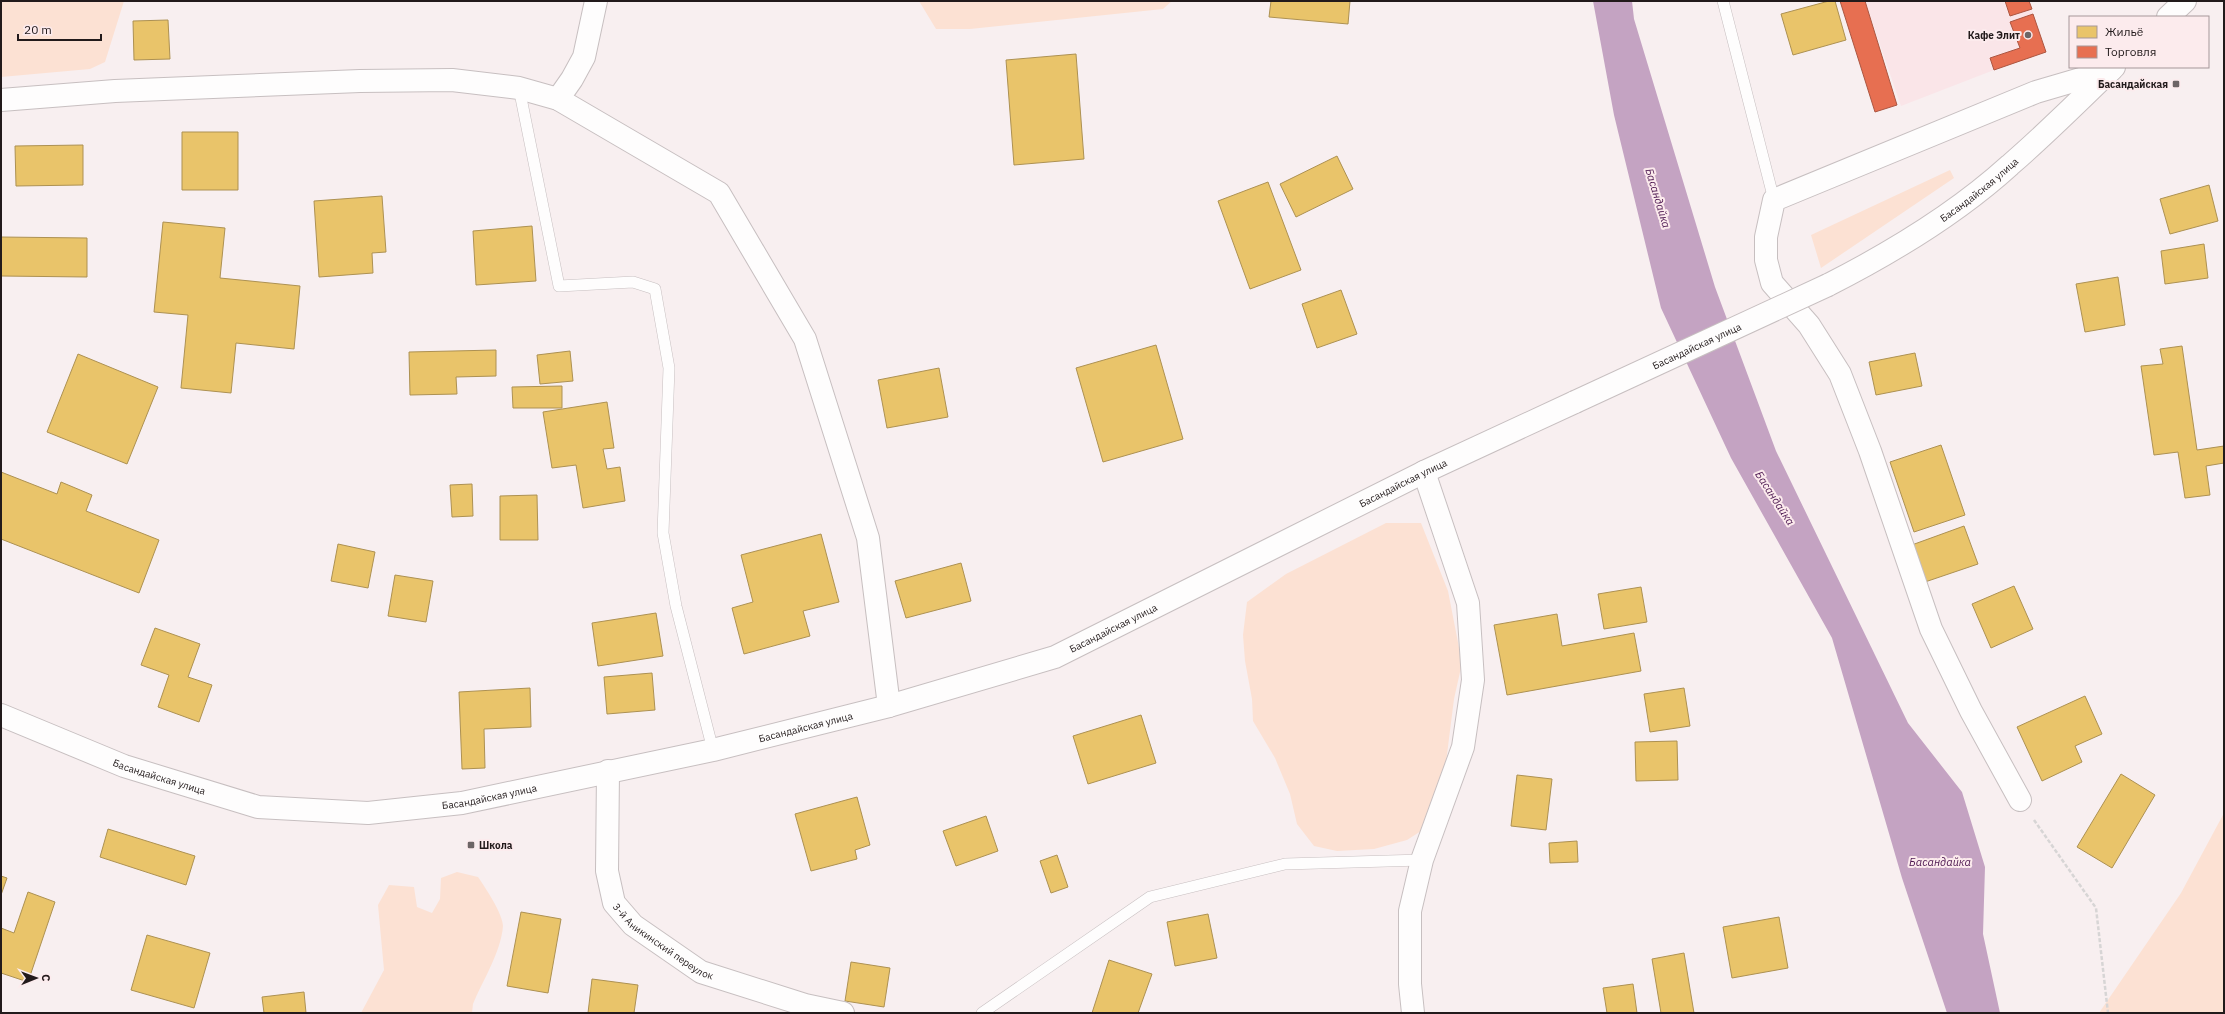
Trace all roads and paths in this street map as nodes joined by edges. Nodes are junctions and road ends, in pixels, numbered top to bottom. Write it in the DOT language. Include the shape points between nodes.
graph roads {
  1 [pos="596,1"];
  2 [pos="1723,1"];
  3 [pos="2185,1"];
  4 [pos="2169,16"];
  5 [pos="2113,68"];
  6 [pos="519,88"];
  7 [pos="558,99"];
  8 [pos="1,100"];
  9 [pos="1774,200"];
  10 [pos="1424,472"];
  11 [pos="889,706"];
  12 [pos="1,714"];
  13 [pos="713,750"];
  14 [pos="608,771"];
  15 [pos="2020,800"];
  16 [pos="1422,860"];
  17 [pos="843,1013"];
  18 [pos="982,1013"];
  19 [pos="1413,1013"];
  20 [pos="2108,1013"];
  1 -- 7 [label="street" via="584,57"];
  2 -- 9 [label="lane"];
  3 -- 4 [label="street"];
  5 -- 9 [label="street" via="2036,92"];
  5 -- 10 [label="street, Басандайская улица, bridge" via="2010,166 1905,244 1828,285"];
  6 -- 7 [label="street"];
  6 -- 8 [label="street" via="452,80 360,81 115,91"];
  6 -- 13 [label="lane" via="559,286 633,282 655,289 669,368 663,533 676,606"];
  7 -- 11 [label="street" via="719,193 805,339 868,538"];
  9 -- 15 [label="street" via="1766,237 1766,260 1772,283 1810,325 1840,374 1870,451 1932,629 1971,711"];
  10 -- 11 [label="street, Басандайская улица" via="1055,657"];
  10 -- 16 [label="street" via="1468,603 1473,680 1463,747"];
  11 -- 13 [label="street, Басандайская улица"];
  12 -- 14 [label="street, Басандайская улица" via="124,766 258,807 368,813 401,810 462,803"];
  13 -- 14 [label="street, Басандайская улица"];
  14 -- 17 [label="street, 3-й Аникинский переулок" via="607,871 614,903 634,925 700,972 805,1005"];
  15 -- 20 [label="path" via="2096,908"];
  16 -- 18 [label="lane" via="1285,864 1150,897"];
  16 -- 19 [label="street" via="1410,911 1410,984"];
}
